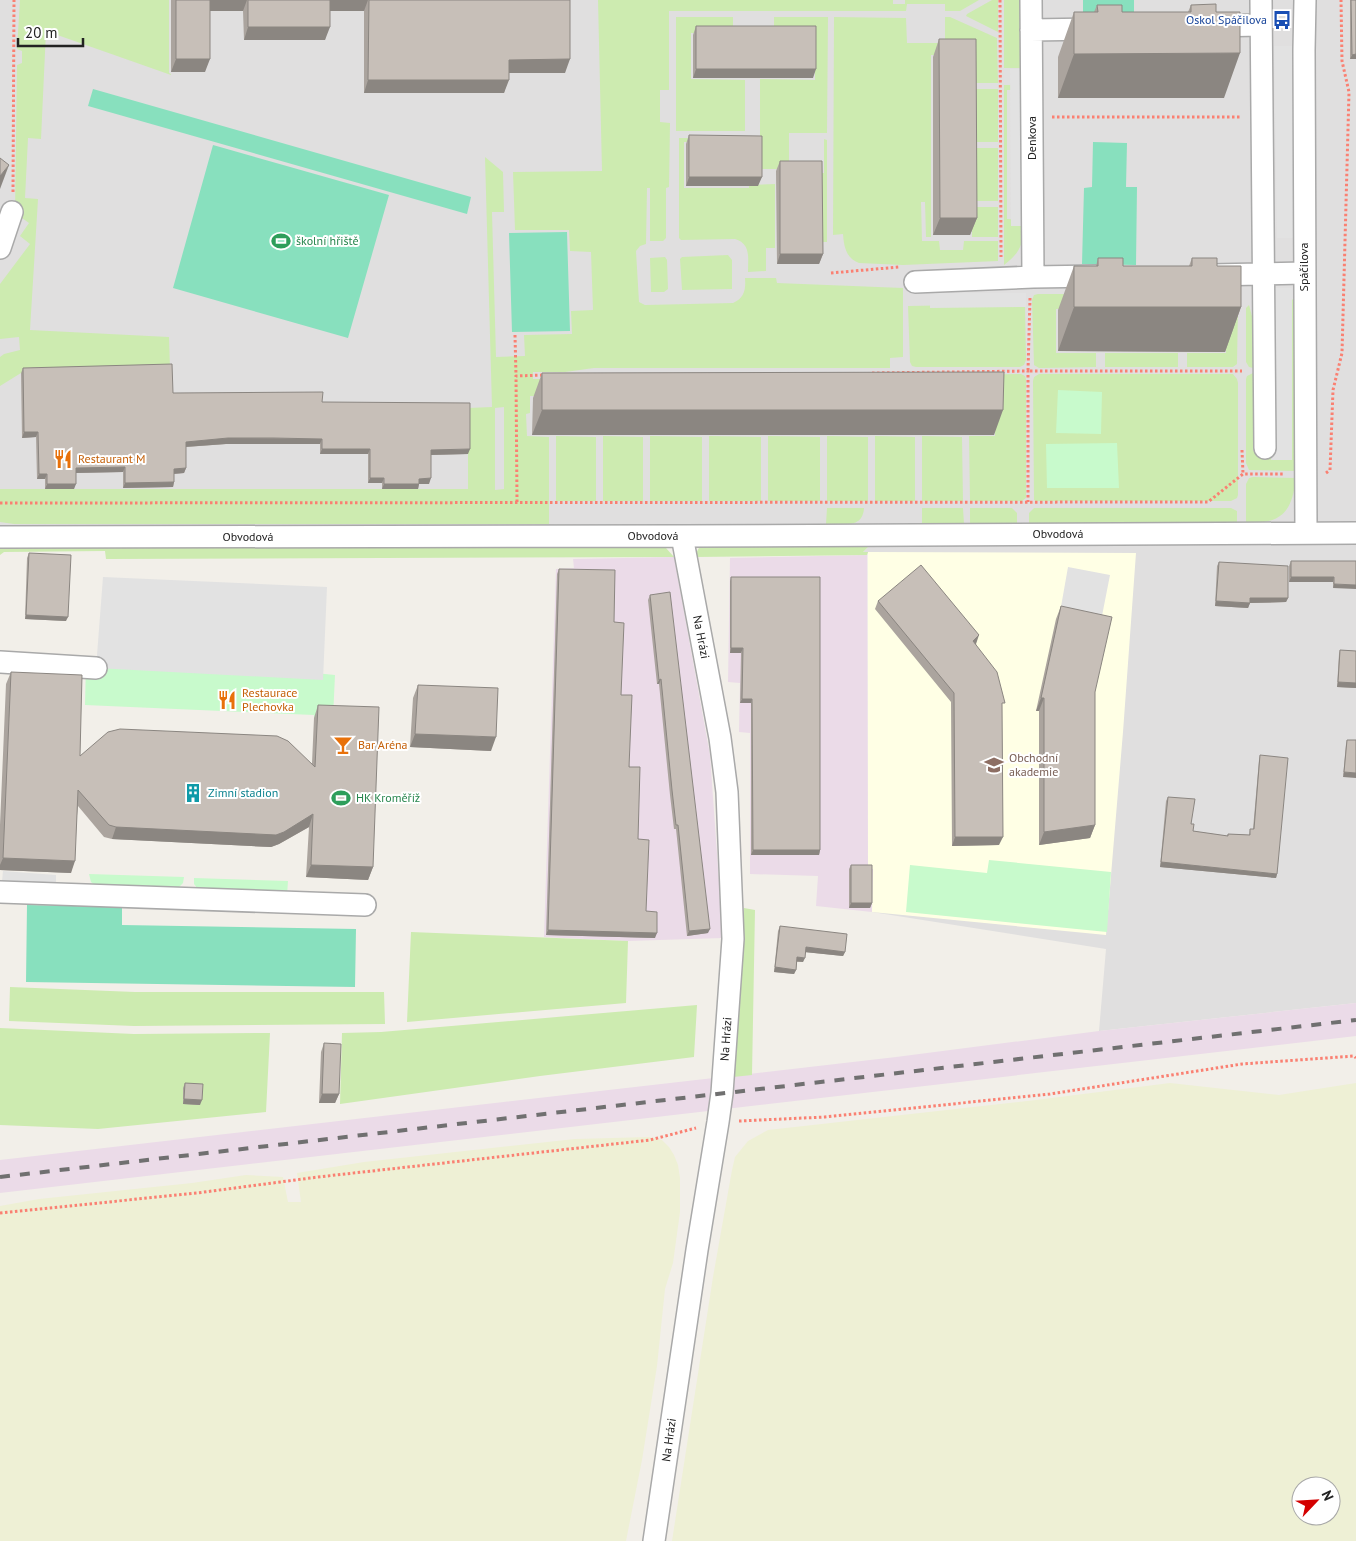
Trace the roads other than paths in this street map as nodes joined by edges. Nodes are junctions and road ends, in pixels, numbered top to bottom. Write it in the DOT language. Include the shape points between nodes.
graph roads {
  1 [pos="1031,0"];
  2 [pos="1261,0"];
  3 [pos="1305,0"];
  4 [pos="1260,25"];
  5 [pos="1193,27"];
  6 [pos="1117,28"];
  7 [pos="1031,30"];
  8 [pos="12,212"];
  9 [pos="0,248"];
  10 [pos="909,274"];
  11 [pos="1304,274"];
  12 [pos="1263,275"];
  13 [pos="1122,276"];
  14 [pos="1192,276"];
  15 [pos="1031,284"];
  16 [pos="1265,448"];
  17 [pos="1356,533"];
  18 [pos="1306,534"];
  19 [pos="682,536"];
  20 [pos="0,537"];
  21 [pos="0,662"];
  22 [pos="96,668"];
  23 [pos="0,892"];
  24 [pos="365,904"];
  25 [pos="654,1541"];
  1 -- 7 [label="street, Denkova"];
  2 -- 4 [label="street"];
  3 -- 11 [label="street, Spáčilova"];
  4 -- 5 [label="street"];
  4 -- 12 [label="street"];
  6 -- 7 [label="street"];
  7 -- 15 [label="street, Denkova"];
  8 -- 9 [label="street"];
  10 -- 15 [label="street"];
  11 -- 12 [label="street"];
  11 -- 18 [label="street, Spáčilova"];
  12 -- 14 [label="street"];
  12 -- 16 [label="street"];
  13 -- 15 [label="street"];
  17 -- 18 [label="street, Obvodová"];
  18 -- 19 [label="street, Obvodová"];
  19 -- 20 [label="street, Obvodová"];
  19 -- 25 [label="street, Na Hrázi" via="728,792 733,939 722,1093"];
  21 -- 22 [label="street"];
  23 -- 24 [label="street"];
}
